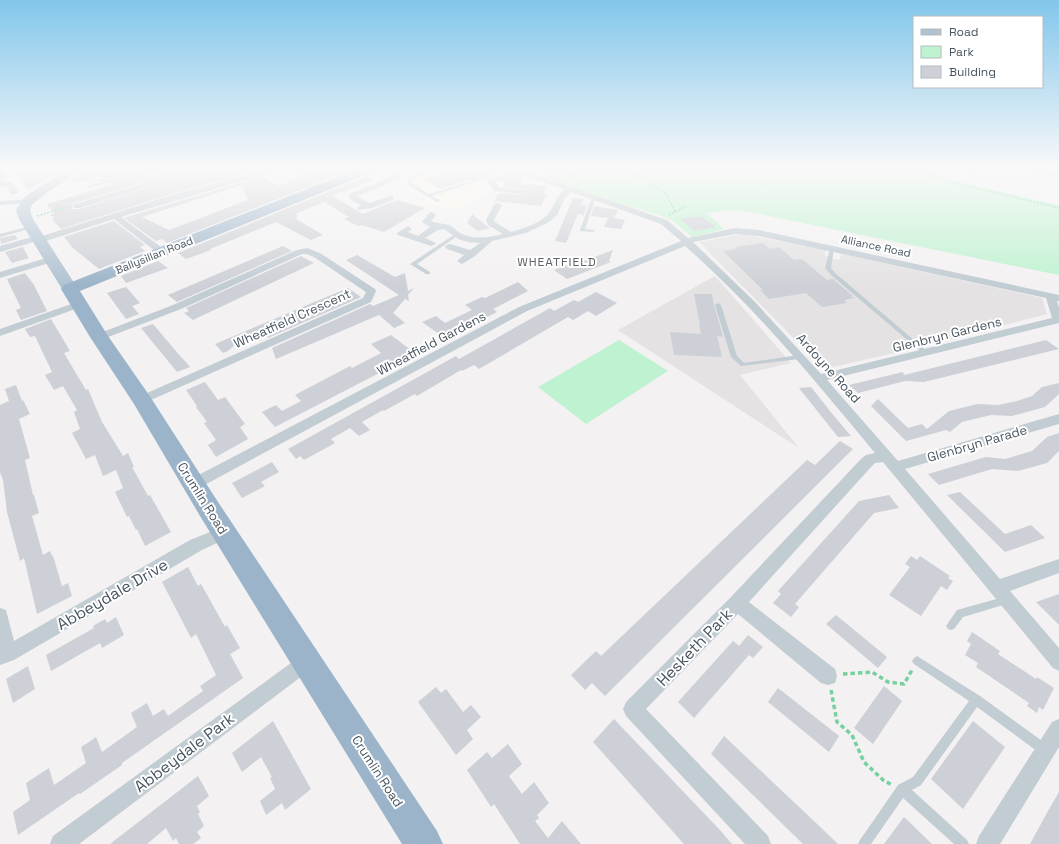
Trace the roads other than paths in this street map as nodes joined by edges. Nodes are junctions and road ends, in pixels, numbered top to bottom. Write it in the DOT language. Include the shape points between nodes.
graph roads {
  1 [pos="25,207"];
  2 [pos="142,207"];
  3 [pos="272,207"];
  4 [pos="365,207"];
  5 [pos="497,207"];
  6 [pos="555,207"];
  7 [pos="590,207"];
  8 [pos="623,207"];
  9 [pos="360,209"];
  10 [pos="432,215"];
  11 [pos="115,216"];
  12 [pos="437,227"];
  13 [pos="408,229"];
  14 [pos="34,231"];
  15 [pos="593,231"];
  16 [pos="457,235"];
  17 [pos="510,235"];
  18 [pos="0,236"];
  19 [pos="419,238"];
  20 [pos="490,239"];
  21 [pos="687,242"];
  22 [pos="431,243"];
  23 [pos="450,247"];
  24 [pos="0,249"];
  25 [pos="832,249"];
  26 [pos="162,252"];
  27 [pos="472,254"];
  28 [pos="53,259"];
  29 [pos="462,261"];
  30 [pos="428,273"];
  31 [pos="0,276"];
  32 [pos="70,289"];
  33 [pos="1055,297"];
  34 [pos="80,304"];
  35 [pos="718,305"];
  36 [pos="0,333"];
  37 [pos="99,337"];
  38 [pos="926,353"];
  39 [pos="799,357"];
  40 [pos="819,378"];
  41 [pos="142,400"];
  42 [pos="1059,419"];
  43 [pos="890,462"];
  44 [pos="194,484"];
  45 [pos="224,532"];
  46 [pos="1059,566"];
  47 [pos="1002,594"];
  48 [pos="737,603"];
  49 [pos="0,616"];
  50 [pos="951,626"];
  51 [pos="4,655"];
  52 [pos="308,661"];
  53 [pos="917,661"];
  54 [pos="1059,662"];
  55 [pos="828,676"];
  56 [pos="976,700"];
  57 [pos="1059,729"];
  58 [pos="1046,750"];
  59 [pos="902,789"];
  60 [pos="61,844"];
  61 [pos="424,844"];
  62 [pos="760,844"];
  63 [pos="864,844"];
  64 [pos="963,844"];
  65 [pos="987,844"];
  1 -- 14 [label="main road" via="23,210"];
  2 -- 11 [label="street"];
  3 -- 26 [label="highway, Ballysillan Road"];
  4 -- 9 [label="street"];
  5 -- 17 [label="street" via="490,220 491,224"];
  6 -- 17 [label="street" via="550,216"];
  7 -- 15 [label="lane" via="582,230"];
  8 -- 21 [label="street, Ardoyne Road" via="664,222"];
  10 -- 12 [label="street" via="426,222"];
  11 -- 14 [label="street"];
  11 -- 26 [label="street"];
  12 -- 16 [label="street" via="451,228"];
  12 -- 19 [label="street"];
  13 -- 19 [label="street" via="401,233"];
  14 -- 18 [label="lane"];
  14 -- 24 [label="street"];
  14 -- 28 [label="main road, Crumlin Road"];
  16 -- 20 [label="street" via="467,239"];
  16 -- 30 [label="lane" via="413,264"];
  17 -- 20 [label="street"];
  19 -- 22 [label="street"];
  20 -- 27 [label="street"];
  21 -- 25 [label="street, Alliance Road" via="743,230"];
  21 -- 39 [label="street, Ardoyne Road" via="747,300"];
  21 -- 44 [label="street, Wheatfield Gardens" via="523,309"];
  23 -- 27 [label="street"];
  25 -- 33 [label="street, Alliance Road"];
  25 -- 38 [label="lane" via="828,268 833,274"];
  26 -- 32 [label="highway, Ballysillan Road"];
  27 -- 29 [label="street"];
  28 -- 31 [label="street"];
  28 -- 32 [label="main road, Crumlin Road"];
  32 -- 34 [label="highway, Crumlin Road"];
  33 -- 38 [label="street, Glenbryn Gardens" via="1055,321"];
  34 -- 36 [label="street"];
  34 -- 37 [label="highway, Crumlin Road"];
  35 -- 39 [label="lane" via="734,356 743,365"];
  37 -- 41 [label="highway, Crumlin Road"];
  37 -- 41 [label="street, Wheatfield Crescent" via="177,307 300,252 307,251 317,255 371,291 367,300"];
  38 -- 40 [label="street, Glenbryn Gardens"];
  39 -- 40 [label="street, Ardoyne Road"];
  40 -- 43 [label="street, Ardoyne Road"];
  41 -- 44 [label="highway, Crumlin Road"];
  42 -- 43 [label="street, Glenbryn Parade"];
  43 -- 47 [label="street, Ardoyne Road"];
  43 -- 48 [label="street, Hesketh Park" via="871,459 866,463"];
  44 -- 45 [label="highway, Crumlin Road"];
  45 -- 51 [label="street, Abbeydale Drive" via="196,545"];
  45 -- 52 [label="highway, Crumlin Road"];
  46 -- 47 [label="street"];
  47 -- 50 [label="lane" via="960,612"];
  47 -- 54 [label="street, Ardoyne Road"];
  48 -- 55 [label="street"];
  48 -- 62 [label="street, Hesketh Park" via="633,709"];
  49 -- 51 [label="street"];
  52 -- 60 [label="street, Abbeydale Park"];
  52 -- 61 [label="highway, Crumlin Road"];
  53 -- 56 [label="lane"];
  56 -- 58 [label="lane"];
  56 -- 59 [label="lane" via="917,781"];
  57 -- 58 [label="street"];
  58 -- 65 [label="street"];
  59 -- 63 [label="lane"];
  59 -- 64 [label="lane"];
}
